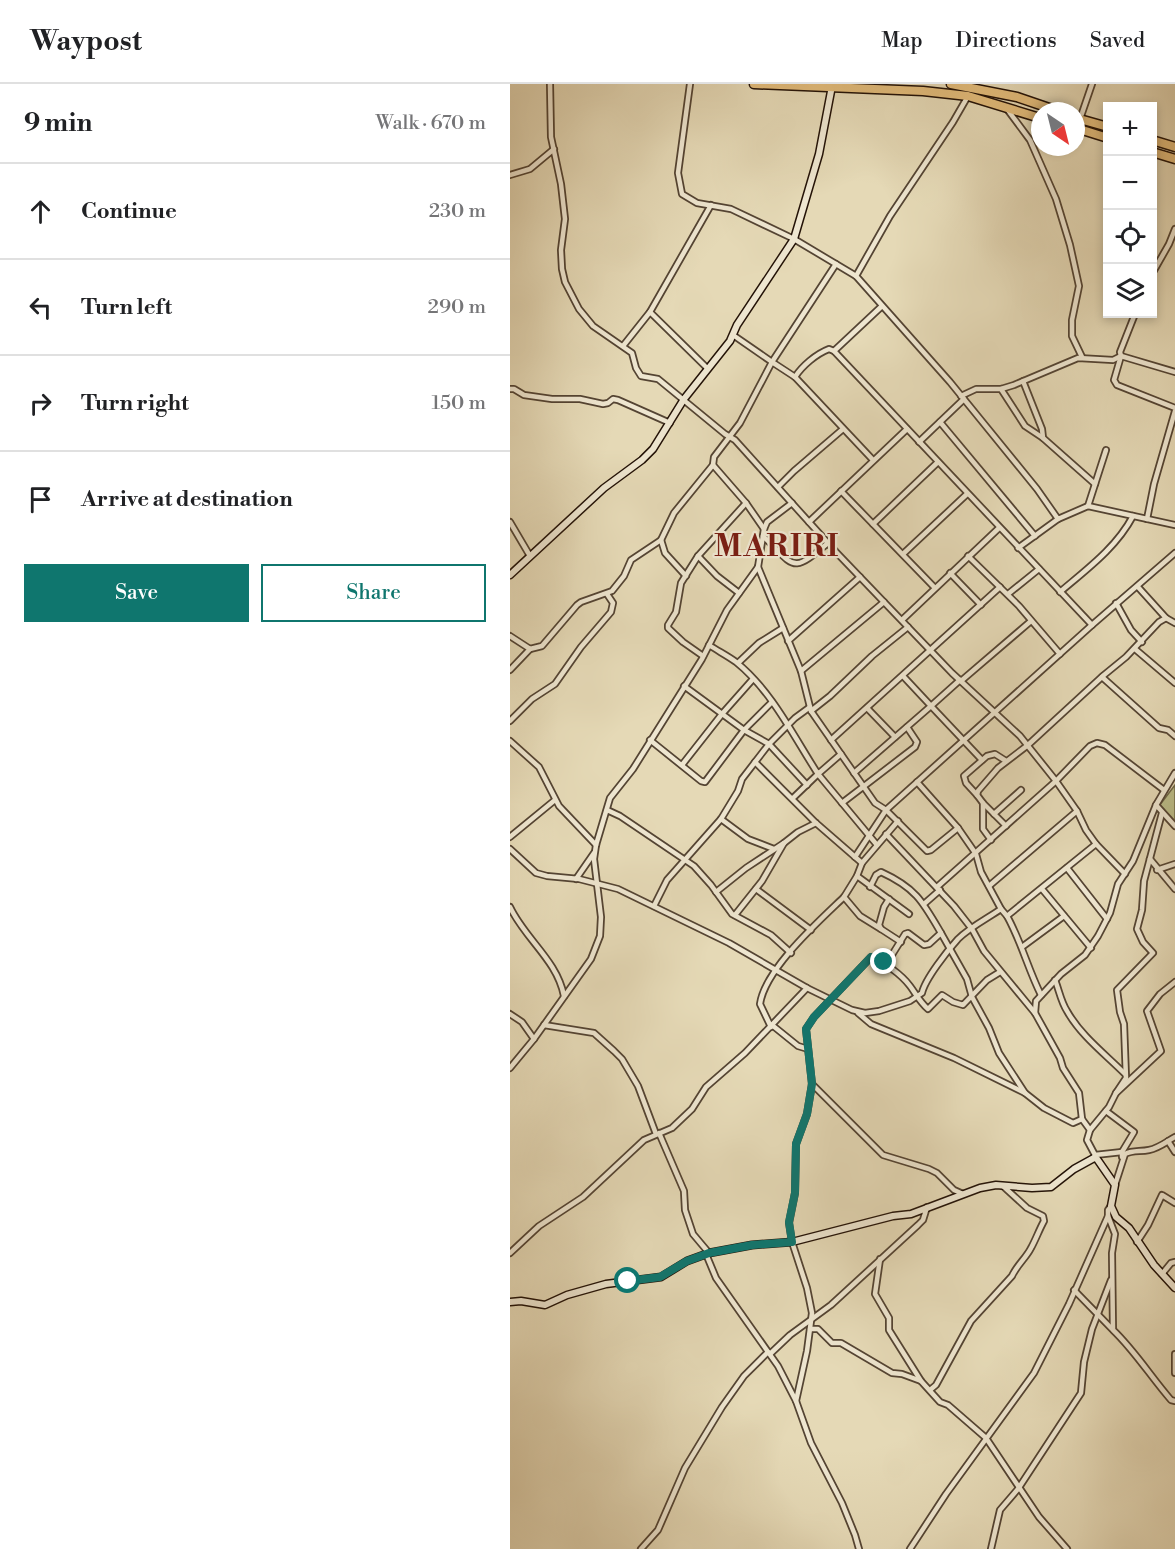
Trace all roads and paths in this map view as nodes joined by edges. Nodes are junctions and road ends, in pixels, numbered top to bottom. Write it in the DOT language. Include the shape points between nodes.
graph roads {
  1 [pos="550,84"];
  2 [pos="690,84"];
  3 [pos="754,84"];
  4 [pos="951,84"];
  5 [pos="1092,84"];
  6 [pos="832,87"];
  7 [pos="968,96"];
  8 [pos="1032,102"];
  9 [pos="1085,102"];
  10 [pos="1005,107"];
  11 [pos="1031,115"];
  12 [pos="1085,123"];
  13 [pos="1085,126"];
  14 [pos="1103,126"];
  15 [pos="1103,136"];
  16 [pos="1157,142"];
  17 [pos="1175,147"];
  18 [pos="554,149"];
  19 [pos="1157,154"];
  20 [pos="1175,159"];
  21 [pos="510,175"];
  22 [pos="711,205"];
  23 [pos="1175,229"];
  24 [pos="794,239"];
  25 [pos="836,264"];
  26 [pos="1157,266"];
  27 [pos="856,276"];
  28 [pos="882,306"];
  29 [pos="650,312"];
  30 [pos="1133,318"];
  31 [pos="733,335"];
  32 [pos="623,346"];
  33 [pos="834,351"];
  34 [pos="1121,356"];
  35 [pos="1082,357"];
  36 [pos="772,362"];
  37 [pos="707,368"];
  38 [pos="1175,372"];
  39 [pos="795,377"];
  40 [pos="1023,381"];
  41 [pos="510,389"];
  42 [pos="1001,389"];
  43 [pos="962,397"];
  44 [pos="684,399"];
  45 [pos="1175,410"];
  46 [pos="940,422"];
  47 [pos="670,423"];
  48 [pos="843,429"];
  49 [pos="908,429"];
  50 [pos="729,436"];
  51 [pos="1043,438"];
  52 [pos="919,442"];
  53 [pos="1106,450"];
  54 [pos="873,460"];
  55 [pos="938,462"];
  56 [pos="713,465"];
  57 [pos="1095,484"];
  58 [pos="778,487"];
  59 [pos="841,491"];
  60 [pos="967,494"];
  61 [pos="746,503"];
  62 [pos="792,503"];
  63 [pos="1088,506"];
  64 [pos="1133,516"];
  65 [pos="1058,519"];
  66 [pos="1146,519"];
  67 [pos="510,522"];
  68 [pos="809,522"];
  69 [pos="873,524"];
  70 [pos="1175,525"];
  71 [pos="999,528"];
  72 [pos="764,529"];
  73 [pos="763,536"];
  74 [pos="1035,536"];
  75 [pos="661,540"];
  76 [pos="828,543"];
  77 [pos="1018,548"];
  78 [pos="903,554"];
  79 [pos="1175,555"];
  80 [pos="530,556"];
  81 [pos="698,556"];
  82 [pos="968,556"];
  83 [pos="758,567"];
  84 [pos="1039,569"];
  85 [pos="950,573"];
  86 [pos="510,574"];
  87 [pos="686,576"];
  88 [pos="860,577"];
  89 [pos="1000,587"];
  90 [pos="1138,587"];
  91 [pos="935,588"];
  92 [pos="1060,592"];
  93 [pos="740,593"];
  94 [pos="608,594"];
  95 [pos="1008,594"];
  96 [pos="884,602"];
  97 [pos="1116,603"];
  98 [pos="981,605"];
  99 [pos="1166,618"];
  100 [pos="902,620"];
  101 [pos="1031,621"];
  102 [pos="1175,623"];
  103 [pos="1092,625"];
  104 [pos="908,627"];
  105 [pos="783,628"];
  106 [pos="510,636"];
  107 [pos="788,641"];
  108 [pos="1142,642"];
  109 [pos="709,645"];
  110 [pos="530,649"];
  111 [pos="1135,649"];
  112 [pos="931,651"];
  113 [pos="1060,654"];
  114 [pos="703,656"];
  115 [pos="738,663"];
  116 [pos="510,670"];
  117 [pos="801,671"];
  118 [pos="903,676"];
  119 [pos="1102,677"];
  120 [pos="753,679"];
  121 [pos="961,680"];
  122 [pos="1175,683"];
  123 [pos="684,686"];
  124 [pos="772,702"];
  125 [pos="931,706"];
  126 [pos="867,708"];
  127 [pos="810,709"];
  128 [pos="995,712"];
  129 [pos="722,714"];
  130 [pos="510,721"];
  131 [pos="787,726"];
  132 [pos="906,727"];
  133 [pos="744,730"];
  134 [pos="1175,736"];
  135 [pos="895,737"];
  136 [pos="964,739"];
  137 [pos="650,740"];
  138 [pos="831,740"];
  139 [pos="510,741"];
  140 [pos="770,744"];
  141 [pos="1028,745"];
  142 [pos="841,754"];
  143 [pos="982,760"];
  144 [pos="1006,761"];
  145 [pos="755,762"];
  146 [pos="682,765"];
  147 [pos="1175,772"];
  148 [pos="855,773"];
  149 [pos="818,774"];
  150 [pos="1056,781"];
  151 [pos="917,782"];
  152 [pos="807,785"];
  153 [pos="864,787"];
  154 [pos="1021,790"];
  155 [pos="1164,790"];
  156 [pos="977,795"];
  157 [pos="793,798"];
  158 [pos="555,800"];
  159 [pos="842,803"];
  160 [pos="983,803"];
  161 [pos="1156,805"];
  162 [pos="607,810"];
  163 [pos="886,810"];
  164 [pos="1077,811"];
  165 [pos="994,813"];
  166 [pos="1162,813"];
  167 [pos="721,819"];
  168 [pos="898,821"];
  169 [pos="816,823"];
  170 [pos="1006,826"];
  171 [pos="1175,826"];
  172 [pos="958,828"];
  173 [pos="886,834"];
  174 [pos="510,837"];
  175 [pos="869,837"];
  176 [pos="991,840"];
  177 [pos="784,843"];
  178 [pos="1096,844"];
  179 [pos="596,845"];
  180 [pos="877,845"];
  181 [pos="510,849"];
  182 [pos="774,849"];
  183 [pos="594,853"];
  184 [pos="976,854"];
  185 [pos="855,857"];
  186 [pos="1149,858"];
  187 [pos="685,861"];
  188 [pos="862,863"];
  189 [pos="1175,864"];
  190 [pos="1067,868"];
  191 [pos="1157,870"];
  192 [pos="1125,874"];
  193 [pos="857,876"];
  194 [pos="576,879"];
  195 [pos="597,884"];
  196 [pos="989,886"];
  197 [pos="870,887"];
  198 [pos="938,888"];
  199 [pos="1042,888"];
  200 [pos="756,889"];
  201 [pos="1175,889"];
  202 [pos="716,892"];
  203 [pos="844,897"];
  204 [pos="889,899"];
  205 [pos="924,904"];
  206 [pos="654,906"];
  207 [pos="510,907"];
  208 [pos="1001,909"];
  209 [pos="909,914"];
  210 [pos="735,915"];
  211 [pos="1007,916"];
  212 [pos="1064,916"];
  213 [pos="1107,919"];
  214 [pos="972,928"];
  215 [pos="881,929"];
  216 [pos="811,930"];
  217 [pos="941,933"];
  218 [pos="901,942"];
  219 [pos="1022,946"];
  220 [pos="1091,948"];
  221 [pos="950,951"];
  222 [pos="791,953"];
  223 [pos="884,962"];
  224 [pos="776,970"];
  225 [pos="1000,972"];
  226 [pos="1055,980"];
  227 [pos="1175,982"];
  228 [pos="807,988"];
  229 [pos="1041,995"];
  230 [pos="564,996"];
  231 [pos="916,997"];
  232 [pos="972,997"];
  233 [pos="831,999"];
  234 [pos="855,1011"];
  235 [pos="510,1014"];
  236 [pos="1035,1014"];
  237 [pos="772,1026"];
  238 [pos="526,1027"];
  239 [pos="542,1027"];
  240 [pos="534,1039"];
  241 [pos="808,1049"];
  242 [pos="510,1068"];
  243 [pos="1125,1074"];
  244 [pos="812,1084"];
  245 [pos="1025,1093"];
  246 [pos="1116,1093"];
  247 [pos="1106,1111"];
  248 [pos="1082,1119"];
  249 [pos="1090,1130"];
  250 [pos="658,1134"];
  251 [pos="1175,1137"];
  252 [pos="1168,1141"];
  253 [pos="1122,1152"];
  254 [pos="1175,1152"];
  255 [pos="1095,1156"];
  256 [pos="1122,1159"];
  257 [pos="1115,1185"];
  258 [pos="1003,1186"];
  259 [pos="965,1194"];
  260 [pos="1175,1203"];
  261 [pos="1111,1206"];
  262 [pos="927,1207"];
  263 [pos="1108,1216"];
  264 [pos="792,1242"];
  265 [pos="1137,1242"];
  266 [pos="510,1253"];
  267 [pos="708,1253"];
  268 [pos="880,1259"];
  269 [pos="1175,1262"];
  270 [pos="1162,1274"];
  271 [pos="1111,1280"];
  272 [pos="1175,1288"];
  273 [pos="1074,1290"];
  274 [pos="510,1302"];
  275 [pos="1097,1314"];
  276 [pos="812,1320"];
  277 [pos="810,1329"];
  278 [pos="1113,1330"];
  279 [pos="769,1353"];
  280 [pos="1175,1354"];
  281 [pos="1175,1373"];
  282 [pos="921,1381"];
  283 [pos="930,1390"];
  284 [pos="1175,1400"];
  285 [pos="796,1401"];
  286 [pos="986,1438"];
  287 [pos="1019,1486"];
  288 [pos="641,1549"];
  289 [pos="859,1549"];
  290 [pos="910,1549"];
  291 [pos="991,1549"];
  292 [pos="1066,1549"];
  1 -- 18 [label="street"];
  2 -- 22 [label="street" via="679,185 682,194"];
  3 -- 6 [label="highway"];
  4 -- 8 [label="highway"];
  5 -- 9 [label="street"];
  6 -- 7 [label="highway" via="923,90"];
  6 -- 24 [label="street" via="819,154"];
  7 -- 10 [label="highway"];
  7 -- 27 [label="street"];
  10 -- 11 [label="highway"];
  10 -- 35 [label="street" via="1030,140 1056,199 1079,286 1072,336"];
  12 -- 14 [label="highway"];
  13 -- 15 [label="highway"];
  16 -- 17 [label="highway"];
  18 -- 21 [label="street" via="530,169"];
  18 -- 32 [label="street" via="565,219 561,250 565,282 593,326"];
  19 -- 20 [label="highway"];
  22 -- 24 [label="street" via="731,209"];
  22 -- 29 [label="street"];
  23 -- 26 [label="street"];
  24 -- 25 [label="street"];
  24 -- 31 [label="street"];
  25 -- 27 [label="street"];
  25 -- 36 [label="street"];
  27 -- 28 [label="street"];
  28 -- 33 [label="street"];
  28 -- 43 [label="street"];
  29 -- 32 [label="street"];
  29 -- 37 [label="street"];
  30 -- 34 [label="street"];
  31 -- 36 [label="street"];
  31 -- 37 [label="street"];
  32 -- 44 [label="street" via="632,353 641,376 658,379"];
  33 -- 39 [label="street" via="822,351"];
  33 -- 49 [label="street"];
  34 -- 35 [label="street" via="1113,360"];
  34 -- 38 [label="street"];
  34 -- 45 [label="street" via="1114,380 1117,385"];
  35 -- 40 [label="street"];
  36 -- 39 [label="street"];
  36 -- 50 [label="street"];
  37 -- 44 [label="street"];
  39 -- 48 [label="street"];
  40 -- 42 [label="street"];
  40 -- 51 [label="street"];
  41 -- 47 [label="street" via="552,399 603,404 618,400"];
  42 -- 43 [label="street" via="976,389"];
  42 -- 51 [label="street" via="1025,426"];
  43 -- 46 [label="street"];
  43 -- 65 [label="street"];
  44 -- 47 [label="street"];
  44 -- 50 [label="street"];
  45 -- 66 [label="street"];
  46 -- 52 [label="street"];
  46 -- 74 [label="street"];
  47 -- 80 [label="street" via="642,460 604,488"];
  48 -- 54 [label="street"];
  48 -- 58 [label="street"];
  49 -- 52 [label="street"];
  49 -- 54 [label="street"];
  50 -- 56 [label="street"];
  50 -- 58 [label="street"];
  51 -- 57 [label="street"];
  52 -- 55 [label="street"];
  53 -- 57 [label="street"];
  54 -- 59 [label="street"];
  55 -- 60 [label="street"];
  55 -- 69 [label="street"];
  56 -- 61 [label="street"];
  56 -- 75 [label="street" via="674,513"];
  57 -- 63 [label="street"];
  58 -- 62 [label="street"];
  59 -- 68 [label="street"];
  59 -- 69 [label="street"];
  60 -- 71 [label="street"];
  60 -- 78 [label="street"];
  61 -- 72 [label="street"];
  61 -- 81 [label="street"];
  62 -- 68 [label="street"];
  62 -- 72 [label="street" via="773,516"];
  63 -- 64 [label="street"];
  63 -- 65 [label="street"];
  64 -- 66 [label="street"];
  64 -- 92 [label="street" via="1104,554"];
  65 -- 74 [label="street"];
  66 -- 70 [label="street"];
  67 -- 80 [label="street"];
  68 -- 76 [label="street"];
  69 -- 78 [label="street"];
  71 -- 77 [label="street"];
  71 -- 82 [label="street"];
  72 -- 73 [label="street"];
  73 -- 76 [label="street" via="796,565 803,564"];
  73 -- 83 [label="street"];
  74 -- 77 [label="street"];
  75 -- 87 [label="street" via="665,553"];
  75 -- 94 [label="street" via="635,557"];
  76 -- 88 [label="street"];
  77 -- 84 [label="street"];
  78 -- 91 [label="street"];
  79 -- 90 [label="street"];
  80 -- 86 [label="street"];
  81 -- 87 [label="street"];
  81 -- 93 [label="street"];
  82 -- 85 [label="street"];
  82 -- 89 [label="street"];
  83 -- 93 [label="street"];
  83 -- 105 [label="street"];
  84 -- 92 [label="street"];
  84 -- 95 [label="street"];
  85 -- 91 [label="street"];
  85 -- 98 [label="street"];
  87 -- 114 [label="street" via="668,628"];
  88 -- 96 [label="street"];
  88 -- 107 [label="street"];
  89 -- 95 [label="street"];
  89 -- 98 [label="street"];
  90 -- 97 [label="street"];
  90 -- 99 [label="street"];
  91 -- 100 [label="street"];
  92 -- 103 [label="street"];
  93 -- 109 [label="street"];
  94 -- 110 [label="street" via="581,602 542,646"];
  94 -- 130 [label="street" via="613,603 611,612 555,684 532,699"];
  95 -- 101 [label="street"];
  96 -- 100 [label="street"];
  96 -- 117 [label="street"];
  97 -- 103 [label="street"];
  97 -- 108 [label="street"];
  98 -- 112 [label="street"];
  99 -- 102 [label="street"];
  99 -- 108 [label="street"];
  100 -- 104 [label="street"];
  101 -- 113 [label="street"];
  101 -- 121 [label="street"];
  103 -- 113 [label="street"];
  104 -- 112 [label="street"];
  104 -- 127 [label="street"];
  105 -- 107 [label="street"];
  105 -- 115 [label="street"];
  106 -- 110 [label="street"];
  107 -- 117 [label="street"];
  108 -- 111 [label="street"];
  109 -- 114 [label="street"];
  109 -- 115 [label="street"];
  110 -- 116 [label="street"];
  111 -- 119 [label="street"];
  111 -- 122 [label="street"];
  112 -- 118 [label="street"];
  112 -- 121 [label="street"];
  113 -- 128 [label="street"];
  114 -- 123 [label="street"];
  115 -- 120 [label="street"];
  117 -- 127 [label="street"];
  118 -- 125 [label="street"];
  118 -- 126 [label="street"];
  119 -- 134 [label="street" via="1159,728"];
  119 -- 141 [label="street"];
  120 -- 124 [label="street"];
  120 -- 129 [label="street"];
  121 -- 125 [label="street"];
  121 -- 128 [label="street"];
  123 -- 129 [label="street"];
  123 -- 137 [label="street"];
  124 -- 131 [label="street"];
  124 -- 133 [label="street"];
  125 -- 132 [label="street"];
  125 -- 136 [label="street"];
  126 -- 135 [label="street"];
  126 -- 138 [label="street"];
  127 -- 131 [label="street"];
  127 -- 138 [label="street"];
  128 -- 136 [label="street"];
  128 -- 141 [label="street"];
  129 -- 133 [label="street"];
  129 -- 146 [label="street"];
  131 -- 140 [label="street"];
  131 -- 149 [label="street"];
  132 -- 135 [label="street"];
  132 -- 153 [label="street" via="916,738 915,747"];
  133 -- 140 [label="street"];
  133 -- 146 [label="street" via="705,782"];
  135 -- 148 [label="street"];
  136 -- 143 [label="street"];
  136 -- 151 [label="street"];
  137 -- 146 [label="street"];
  137 -- 162 [label="street" via="610,798"];
  138 -- 142 [label="street"];
  139 -- 158 [label="street" via="539,766"];
  140 -- 145 [label="street"];
  140 -- 152 [label="street"];
  141 -- 144 [label="street"];
  141 -- 150 [label="street"];
  142 -- 148 [label="street"];
  142 -- 149 [label="street"];
  143 -- 144 [label="street" via="995,754"];
  143 -- 156 [label="street" via="964,776"];
  144 -- 156 [label="street"];
  145 -- 157 [label="street"];
  145 -- 167 [label="street"];
  147 -- 155 [label="street"];
  148 -- 153 [label="street"];
  149 -- 152 [label="street"];
  149 -- 159 [label="street"];
  150 -- 155 [label="street" via="1097,743"];
  150 -- 164 [label="street"];
  150 -- 170 [label="street"];
  151 -- 163 [label="street"];
  151 -- 172 [label="street"];
  152 -- 157 [label="street"];
  153 -- 159 [label="street"];
  153 -- 163 [label="street"];
  154 -- 165 [label="street"];
  155 -- 161 [label="street"];
  156 -- 160 [label="street"];
  157 -- 169 [label="street"];
  158 -- 174 [label="street"];
  158 -- 179 [label="street"];
  159 -- 175 [label="street"];
  160 -- 165 [label="street"];
  160 -- 176 [label="street" via="983,829"];
  161 -- 166 [label="street"];
  161 -- 192 [label="street"];
  162 -- 179 [label="street"];
  162 -- 187 [label="street"];
  163 -- 168 [label="street"];
  163 -- 175 [label="street"];
  164 -- 178 [label="street"];
  164 -- 196 [label="street"];
  165 -- 170 [label="street"];
  166 -- 171 [label="street"];
  166 -- 186 [label="street"];
  167 -- 182 [label="street" via="748,839"];
  167 -- 187 [label="street"];
  168 -- 172 [label="street" via="927,852"];
  168 -- 173 [label="street"];
  169 -- 177 [label="street"];
  169 -- 185 [label="street"];
  170 -- 176 [label="street"];
  172 -- 184 [label="street"];
  173 -- 180 [label="street"];
  173 -- 198 [label="street"];
  175 -- 180 [label="street"];
  175 -- 185 [label="street"];
  176 -- 184 [label="street"];
  177 -- 182 [label="street"];
  177 -- 200 [label="street"];
  178 -- 190 [label="street"];
  178 -- 192 [label="street"];
  179 -- 183 [label="street"];
  180 -- 188 [label="street"];
  181 -- 194 [label="street" via="536,873"];
  182 -- 202 [label="street"];
  183 -- 194 [label="street"];
  183 -- 195 [label="street"];
  184 -- 196 [label="street"];
  184 -- 198 [label="street"];
  185 -- 188 [label="street"];
  186 -- 191 [label="street"];
  186 -- 243 [label="street" via="1137,929 1153,953 1117,990 1124,1024"];
  187 -- 202 [label="street"];
  187 -- 206 [label="street" via="667,880"];
  188 -- 193 [label="street"];
  189 -- 191 [label="street"];
  190 -- 199 [label="street"];
  190 -- 213 [label="street"];
  191 -- 201 [label="street"];
  192 -- 213 [label="street"];
  193 -- 197 [label="street"];
  193 -- 203 [label="street"];
  194 -- 195 [label="street"];
  195 -- 206 [label="street"];
  195 -- 230 [label="street" via="602,917 600,936 591,958"];
  196 -- 208 [label="street"];
  197 -- 204 [label="street"];
  197 -- 205 [label="street" via="881,872 908,887"];
  198 -- 205 [label="street"];
  198 -- 214 [label="street"];
  199 -- 211 [label="street"];
  199 -- 212 [label="street"];
  200 -- 210 [label="street"];
  200 -- 216 [label="street"];
  202 -- 210 [label="street"];
  203 -- 215 [label="street" via="860,916"];
  203 -- 216 [label="street"];
  204 -- 209 [label="street"];
  204 -- 215 [label="street" via="880,916"];
  205 -- 217 [label="street"];
  206 -- 224 [label="street"];
  207 -- 230 [label="street" via="552,965"];
  208 -- 211 [label="street"];
  208 -- 214 [label="street"];
  210 -- 222 [label="street" via="771,935"];
  211 -- 219 [label="street"];
  212 -- 219 [label="street"];
  212 -- 220 [label="street"];
  213 -- 220 [label="street"];
  214 -- 221 [label="street"];
  214 -- 225 [label="street"];
  215 -- 218 [label="street"];
  216 -- 222 [label="street"];
  217 -- 218 [label="street" via="929,944 924,945 908,933"];
  217 -- 221 [label="street"];
  218 -- 223 [label="street"];
  219 -- 229 [label="street"];
  220 -- 226 [label="street"];
  221 -- 231 [label="street"];
  221 -- 232 [label="street" via="967,979"];
  222 -- 224 [label="street"];
  223 -- 231 [label="street" via="909,984"];
  223 -- 233 [label="street" via="871,957"];
  224 -- 228 [label="street"];
  224 -- 237 [label="street" via="764,988 760,1004"];
  225 -- 232 [label="street"];
  225 -- 236 [label="street"];
  226 -- 229 [label="street"];
  226 -- 243 [label="street" via="1065,1009 1082,1034"];
  227 -- 246 [label="street" via="1147,1011 1161,1051"];
  228 -- 233 [label="street"];
  228 -- 237 [label="street"];
  229 -- 236 [label="street"];
  230 -- 239 [label="street"];
  231 -- 232 [label="street" via="928,1010 942,995 963,1005"];
  231 -- 234 [label="street" via="879,1011"];
  232 -- 245 [label="street" via="999,1053"];
  233 -- 234 [label="street"];
  233 -- 241 [label="street" via="806,1029"];
  234 -- 245 [label="street" via="871,1024"];
  235 -- 238 [label="street"];
  236 -- 248 [label="street" via="1079,1093"];
  237 -- 241 [label="street"];
  237 -- 250 [label="street" via="706,1087 692,1109 672,1128"];
  238 -- 239 [label="street"];
  238 -- 240 [label="street"];
  239 -- 240 [label="street"];
  239 -- 250 [label="street" via="594,1033 614,1051 638,1086"];
  240 -- 242 [label="street"];
  241 -- 244 [label="street"];
  243 -- 246 [label="street"];
  244 -- 259 [label="street" via="883,1155 929,1168 954,1190"];
  244 -- 264 [label="street" via="796,1144 795,1193 789,1222"];
  245 -- 248 [label="street" via="1073,1123"];
  246 -- 247 [label="street"];
  247 -- 249 [label="street"];
  247 -- 253 [label="street" via="1134,1132"];
  248 -- 249 [label="street"];
  249 -- 255 [label="street" via="1087,1140"];
  250 -- 266 [label="street" via="633,1148 583,1197 539,1226"];
  250 -- 267 [label="street" via="686,1196 685,1210 693,1234"];
  251 -- 252 [label="street"];
  252 -- 254 [label="street"];
  252 -- 256 [label="street" via="1156,1148 1131,1151"];
  253 -- 255 [label="street"];
  253 -- 256 [label="street"];
  255 -- 257 [label="street"];
  255 -- 258 [label="street" via="1051,1187"];
  256 -- 257 [label="street"];
  257 -- 261 [label="street"];
  258 -- 259 [label="street"];
  258 -- 283 [label="street" via="1027,1208 1043,1216 1044,1221 1031,1249 971,1321"];
  259 -- 262 [label="street"];
  260 -- 265 [label="street" via="1162,1195"];
  261 -- 263 [label="street"];
  261 -- 265 [label="street"];
  262 -- 264 [label="street"];
  262 -- 268 [label="street" via="923,1220"];
  263 -- 271 [label="street" via="1114,1234"];
  263 -- 273 [label="street"];
  264 -- 267 [label="street"];
  264 -- 276 [label="street" via="810,1300"];
  265 -- 270 [label="street"];
  267 -- 274 [label="street" via="660,1277 598,1286 545,1305"];
  267 -- 279 [label="street" via="716,1278"];
  268 -- 276 [label="street"];
  268 -- 282 [label="street" via="875,1294 889,1318 889,1330"];
  269 -- 270 [label="street"];
  270 -- 272 [label="street"];
  271 -- 275 [label="street"];
  271 -- 278 [label="street"];
  273 -- 275 [label="street"];
  273 -- 286 [label="street" via="1038,1365"];
  275 -- 278 [label="street"];
  275 -- 287 [label="street" via="1084,1362 1081,1393"];
  276 -- 277 [label="street"];
  276 -- 279 [label="street"];
  277 -- 282 [label="street" via="818,1329 832,1343 841,1343 892,1373"];
  277 -- 285 [label="street"];
  278 -- 284 [label="street"];
  279 -- 285 [label="street"];
  279 -- 288 [label="street" via="744,1376 722,1407 685,1467 658,1530"];
  280 -- 281 [label="street"];
  282 -- 283 [label="street"];
  283 -- 286 [label="street"];
  285 -- 289 [label="street"];
  286 -- 287 [label="street"];
  286 -- 290 [label="street"];
  287 -- 291 [label="street" via="1000,1510"];
  287 -- 292 [label="street"];
}
